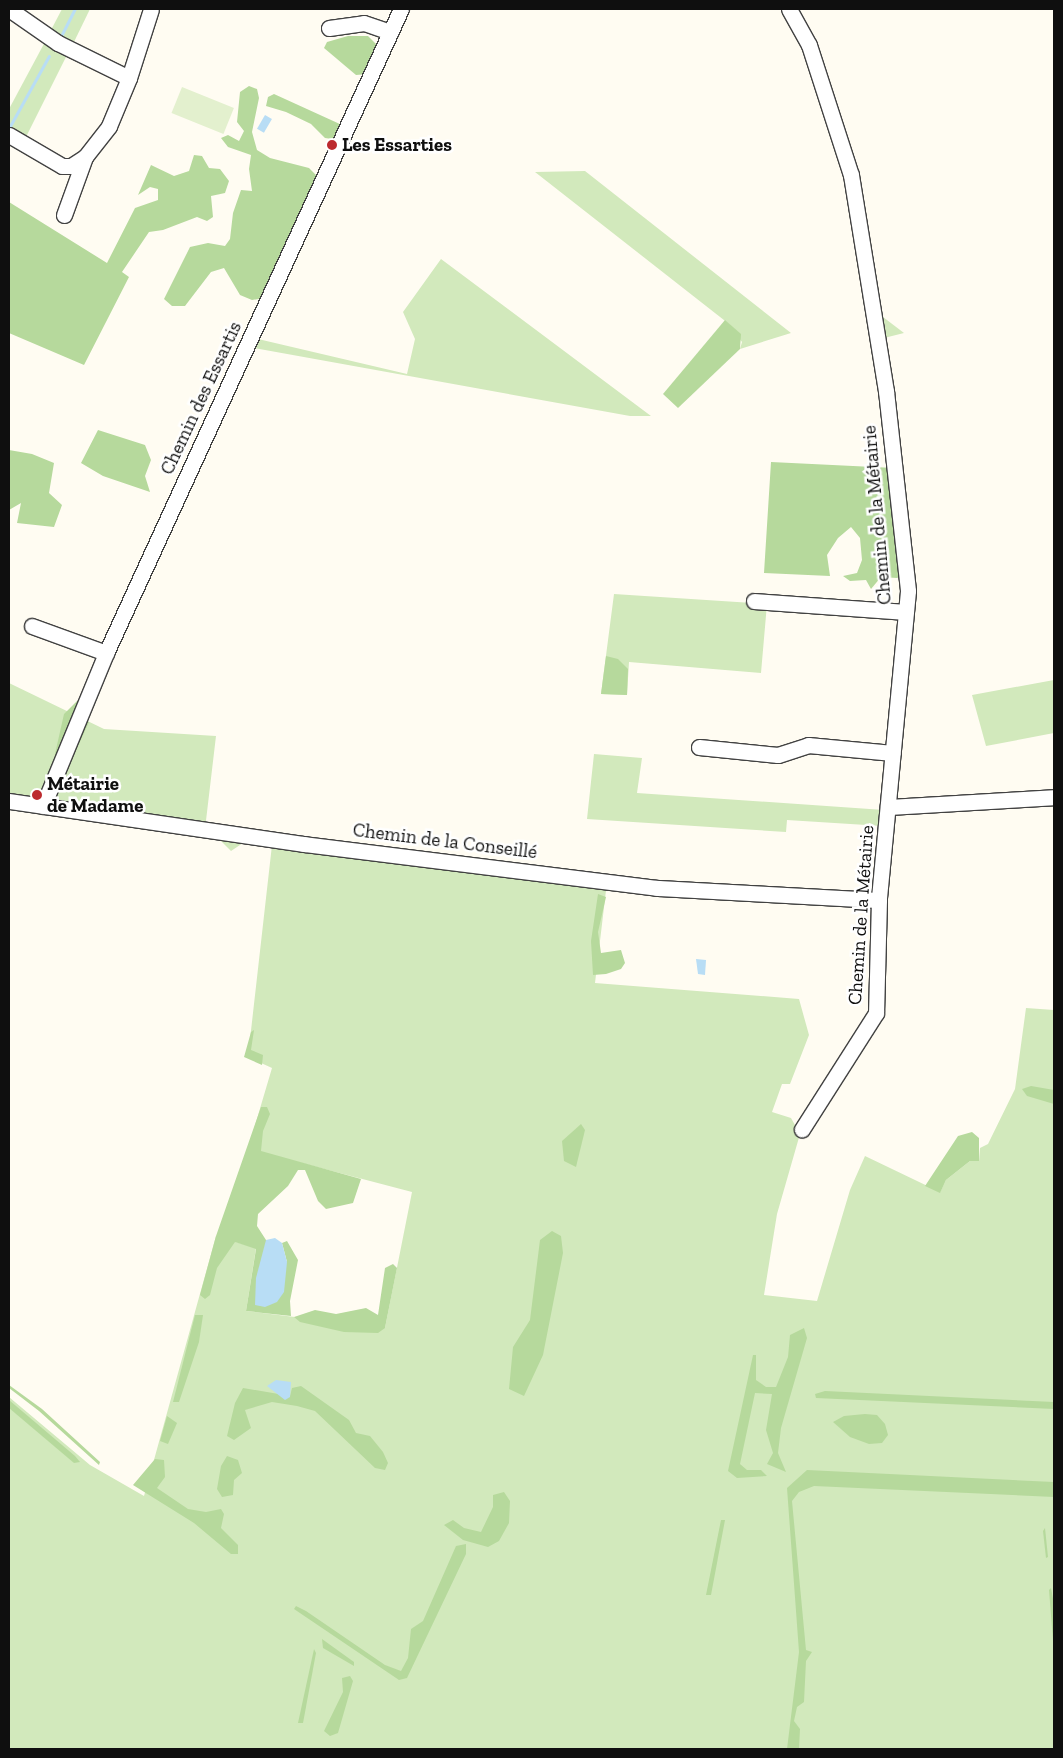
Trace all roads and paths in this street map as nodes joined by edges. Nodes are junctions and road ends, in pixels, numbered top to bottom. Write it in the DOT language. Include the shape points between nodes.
graph roads {
  1 [pos="9,9"];
  2 [pos="151,9"];
  3 [pos="401,9"];
  4 [pos="789,9"];
  5 [pos="330,28"];
  6 [pos="390,32"];
  7 [pos="130,78"];
  8 [pos="9,136"];
  9 [pos="85,156"];
  10 [pos="64,215"];
  11 [pos="754,601"];
  12 [pos="906,612"];
  13 [pos="32,626"];
  14 [pos="106,653"];
  15 [pos="699,747"];
  16 [pos="893,753"];
  17 [pos="1054,797"];
  18 [pos="9,801"];
  19 [pos="42,806"];
  20 [pos="888,807"];
  21 [pos="880,900"];
  22 [pos="802,1129"];
  1 -- 7 [label="street" via="58,43"];
  2 -- 7 [label="street"];
  3 -- 6 [label="street, Chemin des Essartis"];
  4 -- 12 [label="street, Chemin de la Métairie" via="809,45 851,175 886,392 908,591"];
  5 -- 6 [label="street" via="364,23"];
  6 -- 14 [label="street, Chemin des Essartis"];
  7 -- 9 [label="street" via="109,126"];
  8 -- 9 [label="street" via="62,166 71,166"];
  9 -- 10 [label="street"];
  11 -- 12 [label="street"];
  12 -- 16 [label="street, Chemin de la Métairie"];
  13 -- 14 [label="street"];
  14 -- 19 [label="street, Chemin des Essartis"];
  15 -- 16 [label="street" via="778,755 808,746"];
  16 -- 20 [label="street, Chemin de la Métairie"];
  17 -- 20 [label="street"];
  18 -- 19 [label="street, Chemin de la Conseillé"];
  19 -- 21 [label="street, Chemin de la Conseillé" via="304,844 657,888"];
  20 -- 21 [label="street, Chemin de la Métairie"];
  21 -- 22 [label="street, Chemin de la Métairie" via="876,1013"];
}
